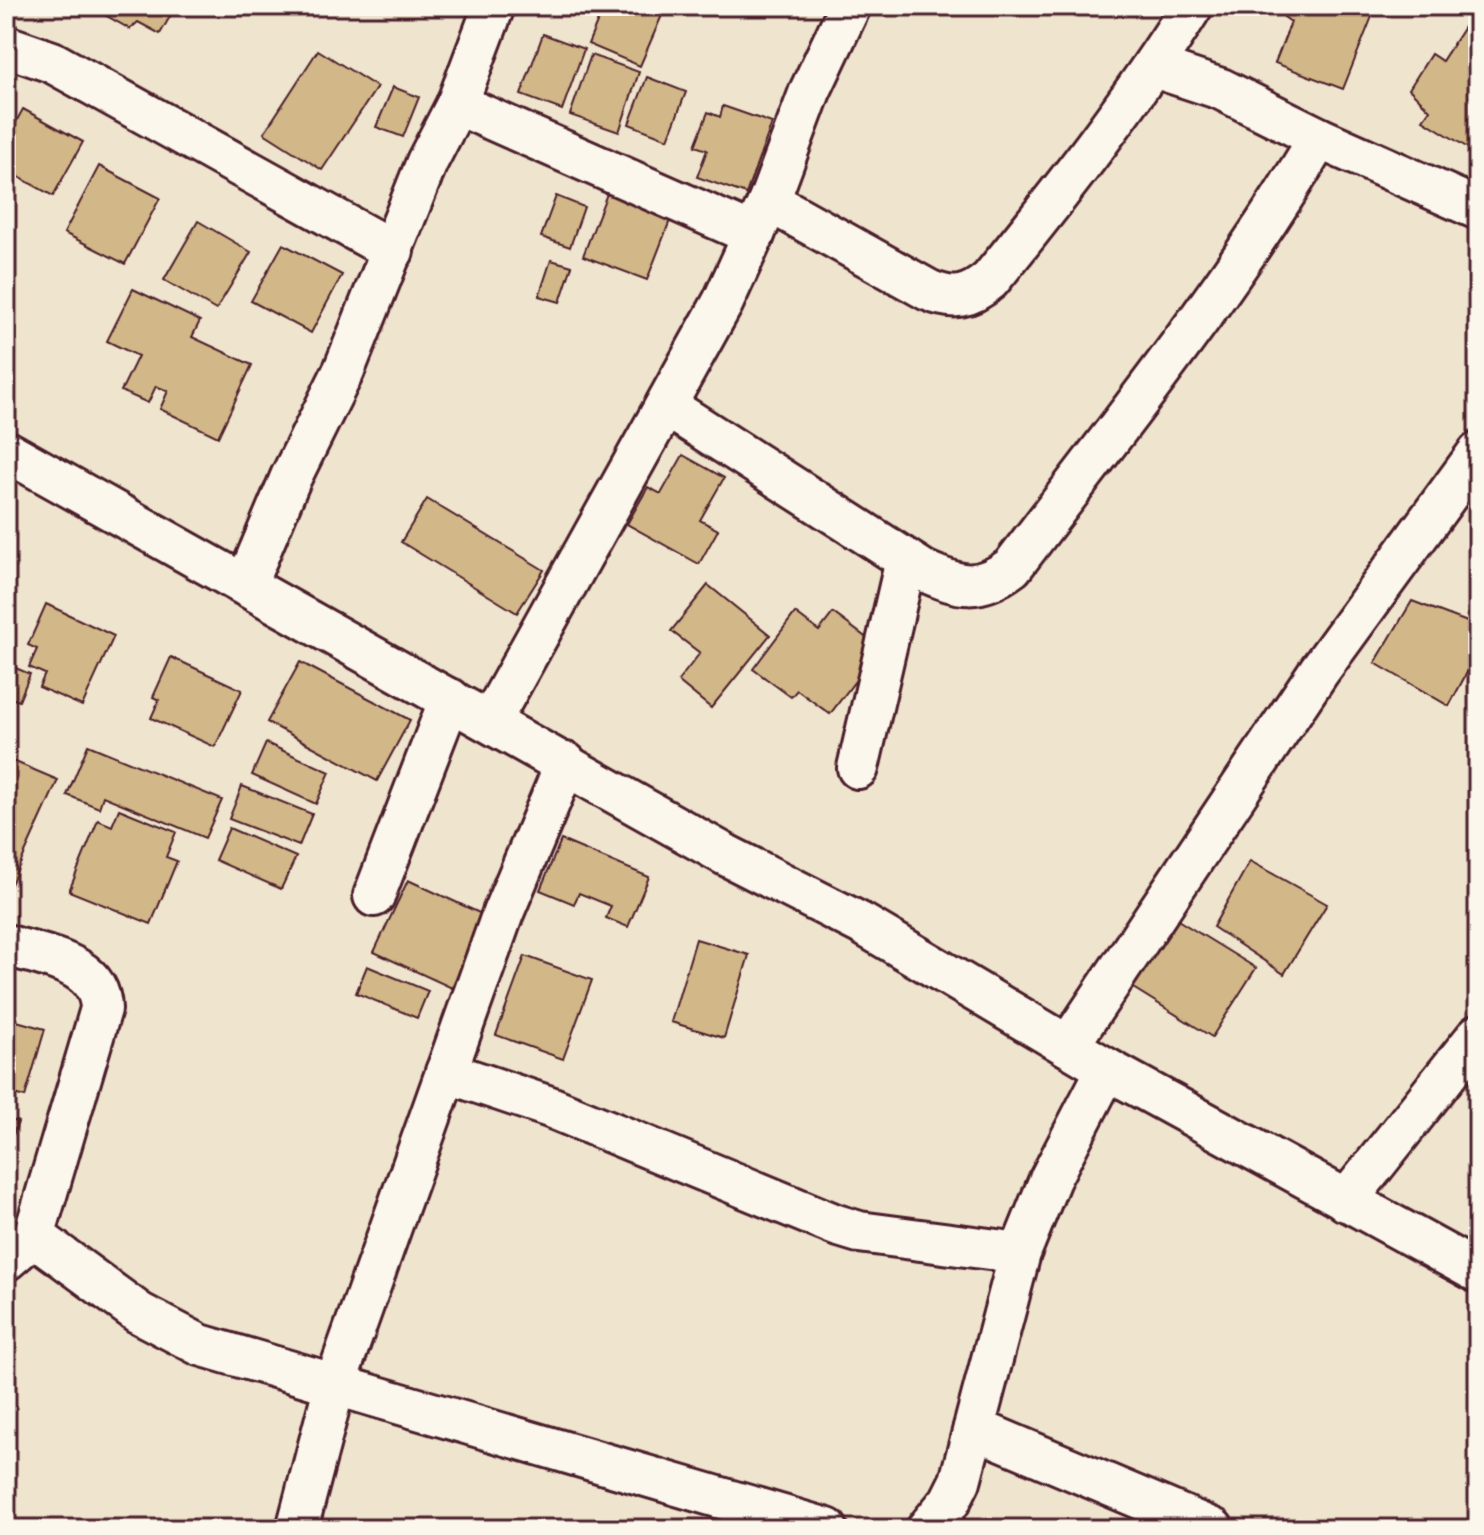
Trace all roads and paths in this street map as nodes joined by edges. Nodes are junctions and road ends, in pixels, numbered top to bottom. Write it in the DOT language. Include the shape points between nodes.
graph roads {
  1 [pos="494,6"];
  2 [pos="850,6"];
  3 [pos="1192,6"];
  4 [pos="6,46"];
  5 [pos="1154,67"];
  6 [pos="457,104"];
  7 [pos="1319,138"];
  8 [pos="1478,209"];
  9 [pos="761,218"];
  10 [pos="393,251"];
  11 [pos="668,407"];
  12 [pos="6,451"];
  13 [pos="1478,453"];
  14 [pos="906,560"];
  15 [pos="246,584"];
  16 [pos="450,699"];
  17 [pos="491,720"];
  18 [pos="566,763"];
  19 [pos="858,768"];
  20 [pos="374,896"];
  21 [pos="6,945"];
  22 [pos="1478,1035"];
  23 [pos="1068,1046"];
  24 [pos="1107,1069"];
  25 [pos="446,1072"];
  26 [pos="1346,1201"];
  27 [pos="20,1248"];
  28 [pos="1020,1253"];
  29 [pos="1478,1272"];
  30 [pos="335,1384"];
  31 [pos="974,1428"];
  32 [pos="297,1529"];
  33 [pos="827,1529"];
  34 [pos="927,1529"];
  35 [pos="1213,1529"];
  1 -- 6 [label="street"];
  2 -- 9 [label="street"];
  3 -- 5 [label="street"];
  4 -- 10 [label="street" via="52,62"];
  5 -- 7 [label="street" via="1221,89"];
  5 -- 9 [label="street" via="1087,161 976,292 946,298"];
  6 -- 9 [label="street"];
  6 -- 10 [label="street" via="427,162"];
  7 -- 8 [label="street"];
  7 -- 14 [label="street" via="1281,203 1164,367 1012,567 980,585 964,585"];
  9 -- 11 [label="street"];
  10 -- 15 [label="street"];
  11 -- 14 [label="street"];
  11 -- 17 [label="street"];
  12 -- 15 [label="street"];
  13 -- 23 [label="street" via="1319,671"];
  14 -- 19 [label="street"];
  15 -- 16 [label="street"];
  16 -- 17 [label="street"];
  16 -- 20 [label="street"];
  17 -- 18 [label="street"];
  18 -- 23 [label="street" via="726,855 862,924"];
  18 -- 25 [label="street" via="503,913"];
  21 -- 27 [label="street" via="92,978 100,991 101,1009"];
  22 -- 26 [label="street"];
  23 -- 24 [label="street"];
  24 -- 26 [label="street"];
  24 -- 28 [label="street" via="1050,1179"];
  25 -- 28 [label="street" via="550,1107 836,1225"];
  25 -- 30 [label="street"];
  26 -- 29 [label="street"];
  27 -- 30 [label="street" via="167,1331"];
  28 -- 31 [label="street"];
  30 -- 32 [label="street"];
  30 -- 33 [label="street"];
  31 -- 34 [label="street" via="960,1481"];
  31 -- 35 [label="street"];
}
